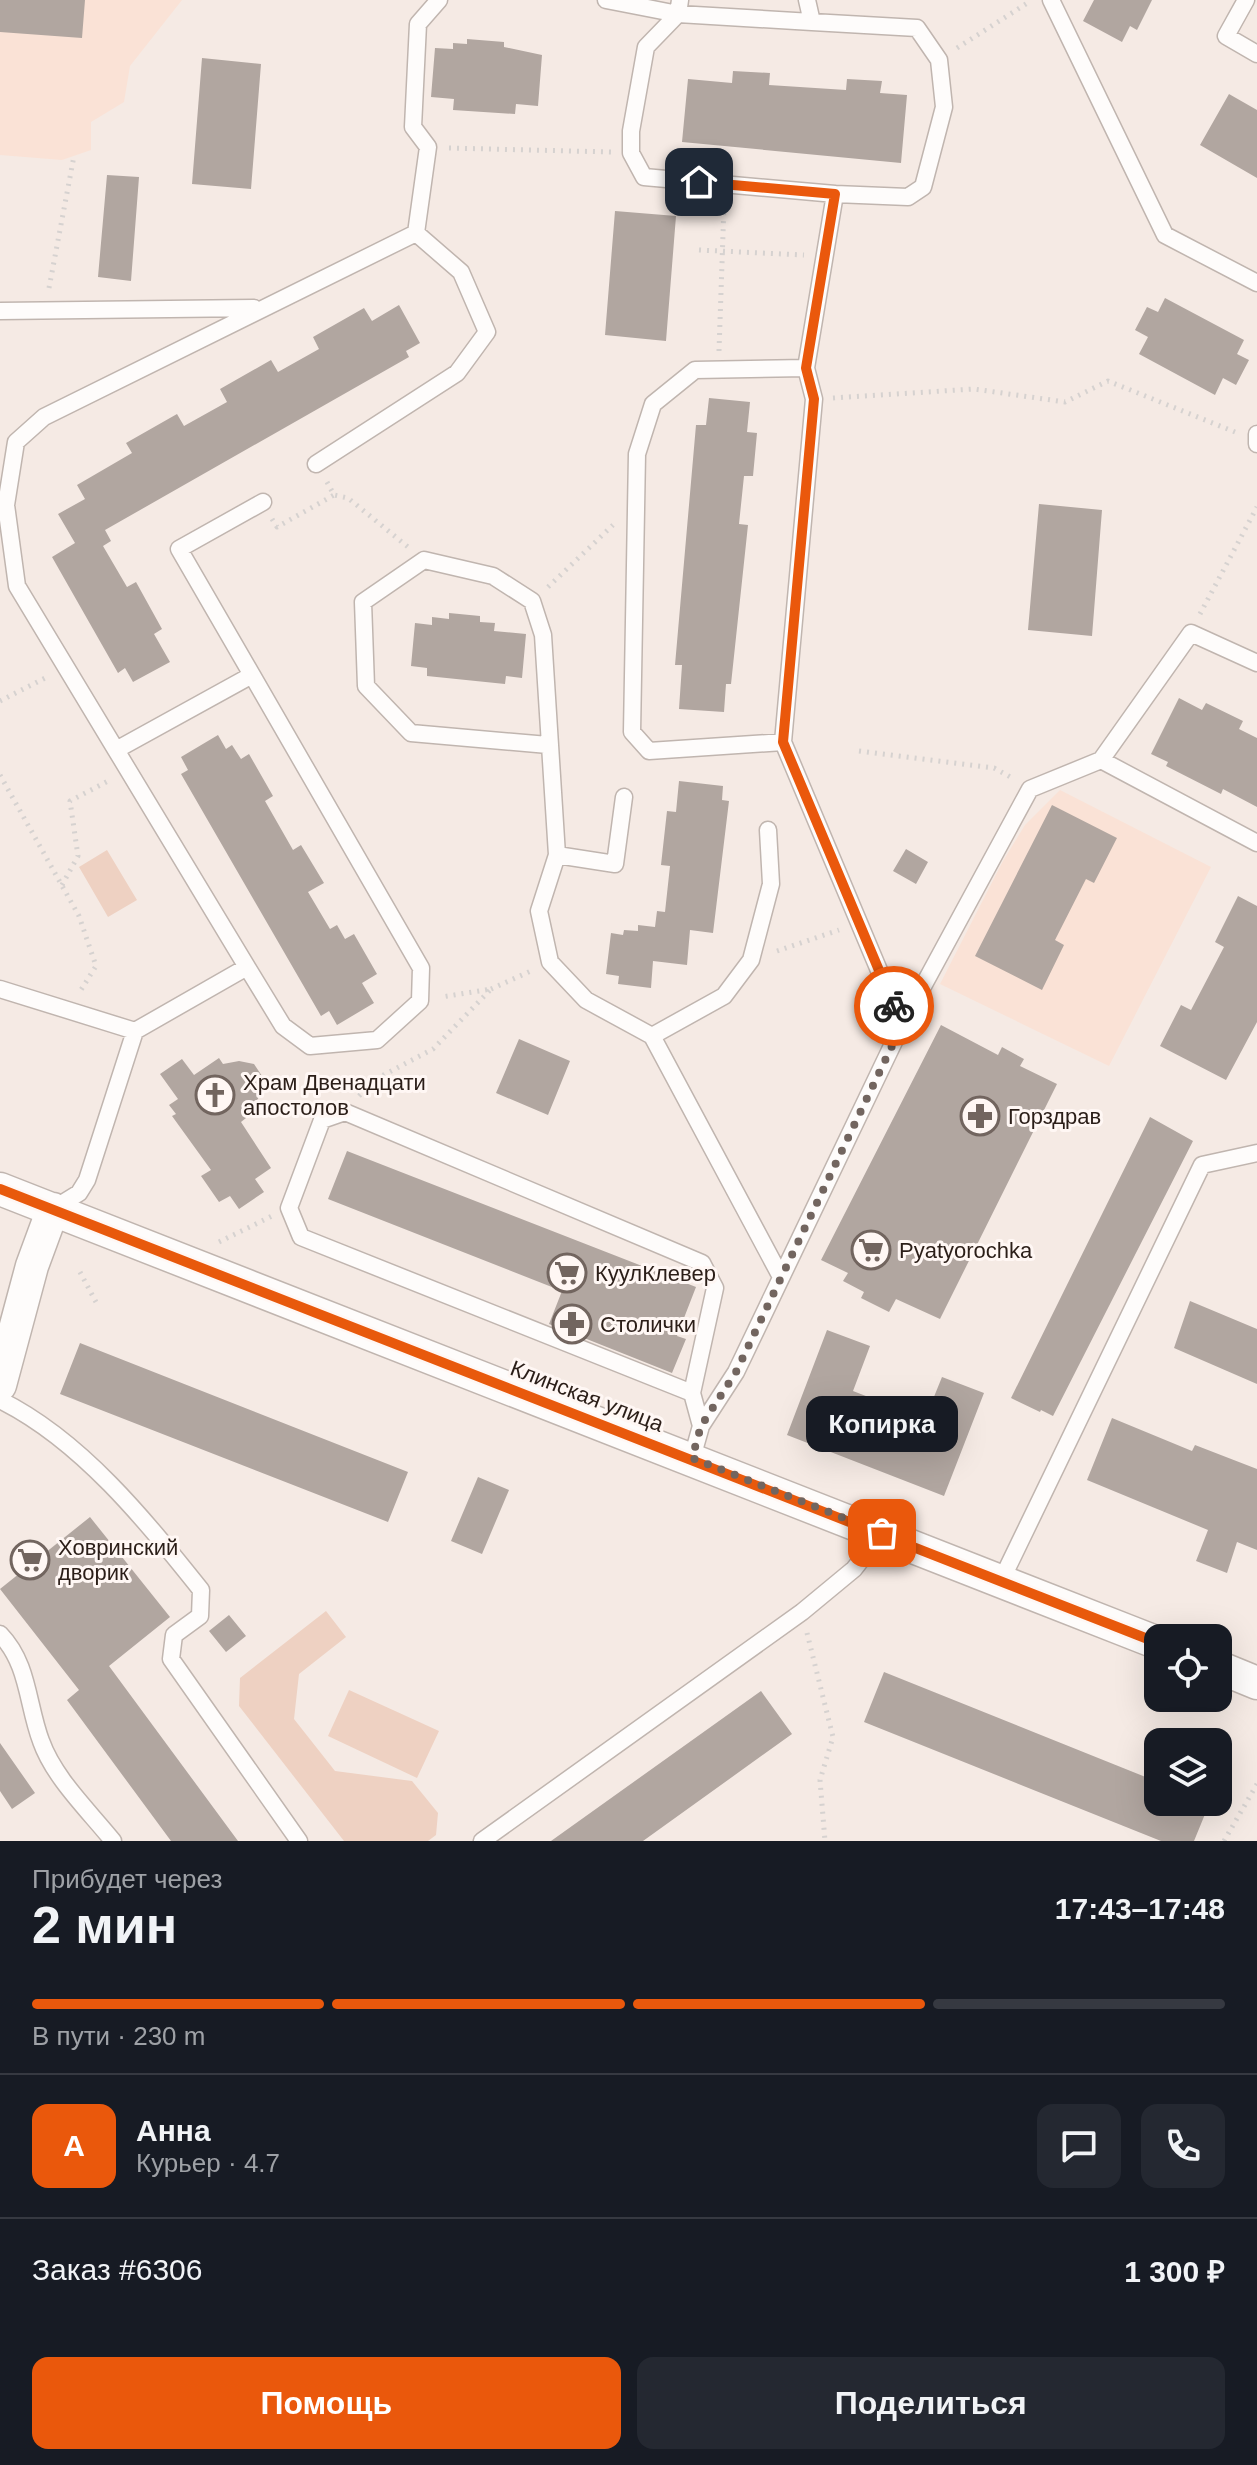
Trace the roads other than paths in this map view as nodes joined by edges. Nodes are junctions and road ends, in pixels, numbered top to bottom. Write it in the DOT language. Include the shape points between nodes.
graph roads {
  1 [pos="439,0"];
  2 [pos="606,0"];
  3 [pos="807,0"];
  4 [pos="1051,0"];
  5 [pos="1246,0"];
  6 [pos="679,7"];
  7 [pos="812,22"];
  8 [pos="1257,54"];
  9 [pos="835,194"];
  10 [pos="416,233"];
  11 [pos="1257,283"];
  12 [pos="260,308"];
  13 [pos="0,311"];
  14 [pos="806,368"];
  15 [pos="316,464"];
  16 [pos="263,502"];
  17 [pos="1257,663"];
  18 [pos="252,675"];
  19 [pos="783,742"];
  20 [pos="548,745"];
  21 [pos="116,750"];
  22 [pos="1101,760"];
  23 [pos="624,797"];
  24 [pos="768,830"];
  25 [pos="1257,843"];
  26 [pos="557,855"];
  27 [pos="247,967"];
  28 [pos="0,989"];
  29 [pos="902,1025"];
  30 [pos="135,1031"];
  31 [pos="652,1036"];
  32 [pos="1257,1153"];
  33 [pos="0,1189"];
  34 [pos="53,1209"];
  35 [pos="781,1277"];
  36 [pos="0,1385"];
  37 [pos="692,1393"];
  38 [pos="0,1400"];
  39 [pos="701,1426"];
  40 [pos="692,1458"];
  41 [pos="882,1533"];
  42 [pos="1002,1579"];
  43 [pos="0,1634"];
  44 [pos="1144,1637"];
  45 [pos="1232,1673"];
  46 [pos="1257,1683"];
  47 [pos="113,1841"];
  48 [pos="299,1841"];
  49 [pos="482,1841"];
  1 -- 10 [label="lane" via="418,24 413,127 428,147"];
  2 -- 6 [label="lane"];
  3 -- 7 [label="lane"];
  4 -- 11 [label="lane" via="1165,235"];
  5 -- 8 [label="lane" via="1226,36"];
  6 -- 7 [label="lane"];
  6 -- 9 [label="lane" via="646,47 631,131 631,153 644,177"];
  7 -- 9 [label="lane" via="917,28 939,60 944,107 923,187 908,197"];
  9 -- 14 [label="lane"];
  10 -- 12 [label="lane"];
  10 -- 15 [label="lane" via="461,272 487,332 457,373"];
  12 -- 13 [label="lane"];
  12 -- 21 [label="lane" via="44,417 16,442 6,505 17,586"];
  14 -- 19 [label="lane" via="814,399"];
  14 -- 19 [label="lane" via="695,370 653,404 637,454 632,732 649,751"];
  16 -- 18 [label="lane" via="179,549"];
  17 -- 22 [label="lane" via="1191,633"];
  18 -- 21 [label="lane"];
  18 -- 27 [label="lane" via="421,968 420,1001 377,1040 310,1046 283,1026"];
  19 -- 29 [label="lane"];
  20 -- 20 [label="lane" via="543,635 532,601 493,576 424,560 363,602 366,686 411,733"];
  20 -- 26 [label="lane"];
  21 -- 27 [label="lane"];
  22 -- 25 [label="lane"];
  22 -- 29 [label="lane" via="1030,789"];
  23 -- 26 [label="lane" via="615,864"];
  24 -- 31 [label="lane" via="771,884 751,960 724,996"];
  26 -- 31 [label="lane" via="539,911 550,962 586,1000"];
  27 -- 30 [label="lane"];
  28 -- 30 [label="lane"];
  29 -- 35 [label="lane"];
  30 -- 34 [label="lane" via="87,1180 79,1193"];
  31 -- 35 [label="lane"];
  32 -- 42 [label="lane" via="1202,1165"];
  33 -- 34 [label="street, Клинская улица"];
  34 -- 36 [label="street"];
  34 -- 40 [label="street, Клинская улица"];
  35 -- 39 [label="lane" via="736,1372"];
  37 -- 37 [label="lane" via="301,1237 289,1208 322,1120 345,1112 702,1263 715,1288"];
  37 -- 39 [label="lane"];
  38 -- 48 [label="lane" via="29,1414 132,1504 201,1590 200,1616 174,1635 171,1659"];
  39 -- 40 [label="lane"];
  40 -- 41 [label="street, Клинская улица"];
  41 -- 42 [label="street, Клинская улица"];
  41 -- 49 [label="lane" via="854,1569 802,1612"];
  42 -- 44 [label="street, Клинская улица"];
  43 -- 47 [label="lane" via="23,1669 48,1758"];
  45 -- 46 [label="street"];
}
